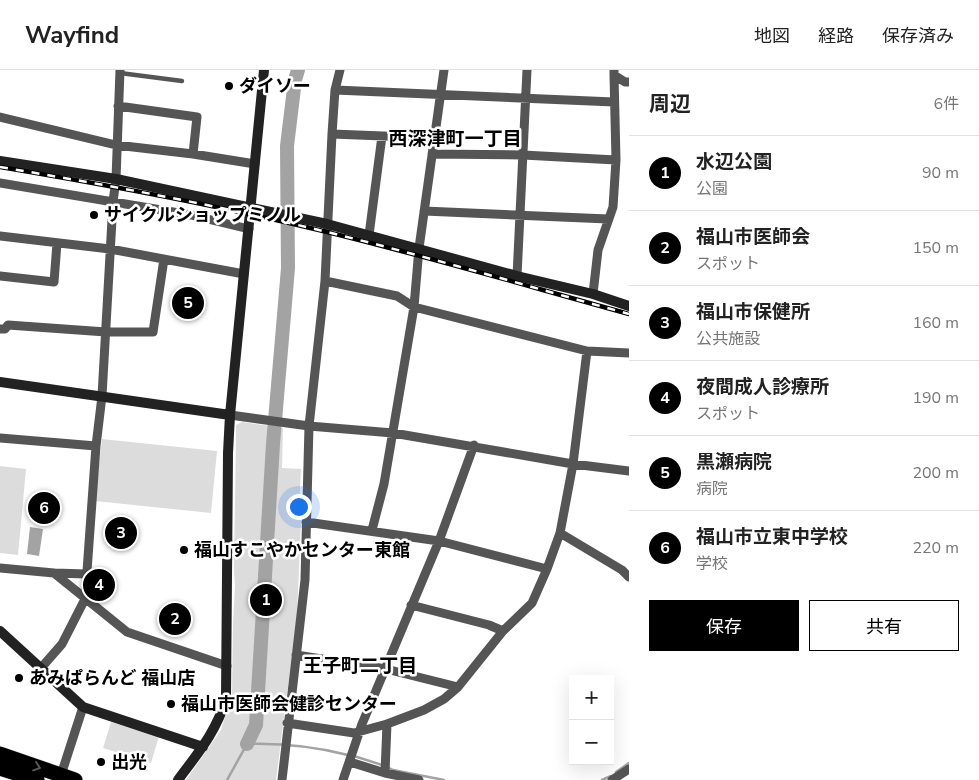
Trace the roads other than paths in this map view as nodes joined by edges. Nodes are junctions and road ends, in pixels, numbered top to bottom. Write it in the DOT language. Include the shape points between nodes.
graph roads {
  1 [pos="264,70"];
  2 [pos="340,70"];
  3 [pos="444,70"];
  4 [pos="527,70"];
  5 [pos="120,72"];
  6 [pos="614,72"];
  7 [pos="182,81"];
  8 [pos="629,82"];
  9 [pos="335,90"];
  10 [pos="441,95"];
  11 [pos="526,99"];
  12 [pos="614,102"];
  13 [pos="118,106"];
  14 [pos="0,118"];
  15 [pos="332,134"];
  16 [pos="382,136"];
  17 [pos="434,138"];
  18 [pos="116,144"];
  19 [pos="193,154"];
  20 [pos="432,154"];
  21 [pos="523,155"];
  22 [pos="616,160"];
  23 [pos="0,161"];
  24 [pos="256,164"];
  25 [pos="116,179"];
  26 [pos="0,183"];
  27 [pos="113,202"];
  28 [pos="251,207"];
  29 [pos="424,211"];
  30 [pos="520,216"];
  31 [pos="608,219"];
  32 [pos="326,224"];
  33 [pos="249,229"];
  34 [pos="370,235"];
  35 [pos="0,236"];
  36 [pos="57,243"];
  37 [pos="419,248"];
  38 [pos="110,249"];
  39 [pos="164,259"];
  40 [pos="244,274"];
  41 [pos="0,276"];
  42 [pos="517,276"];
  43 [pos="325,281"];
  44 [pos="593,294"];
  45 [pos="629,306"];
  46 [pos="414,307"];
  47 [pos="0,329"];
  48 [pos="106,332"];
  49 [pos="588,351"];
  50 [pos="629,353"];
  51 [pos="0,382"];
  52 [pos="102,396"];
  53 [pos="230,415"];
  54 [pos="309,426"];
  55 [pos="393,433"];
  56 [pos="0,438"];
  57 [pos="96,446"];
  58 [pos="474,446"];
  59 [pos="573,464"];
  60 [pos="629,471"];
  61 [pos="306,522"];
  62 [pos="372,530"];
  63 [pos="560,533"];
  64 [pos="439,541"];
  65 [pos="0,568"];
  66 [pos="547,569"];
  67 [pos="54,573"];
  68 [pos="87,574"];
  69 [pos="629,577"];
  70 [pos="84,598"];
  71 [pos="411,605"];
  72 [pos="0,631"];
  73 [pos="503,631"];
  74 [pos="296,655"];
  75 [pos="227,666"];
  76 [pos="41,668"];
  77 [pos="386,669"];
  78 [pos="458,687"];
  79 [pos="83,707"];
  80 [pos="287,723"];
  81 [pos="388,724"];
  82 [pos="360,732"];
  83 [pos="203,747"];
  84 [pos="0,754"];
  85 [pos="350,762"];
  86 [pos="0,768"];
  87 [pos="629,769"];
  88 [pos="385,772"];
  89 [pos="68,778"];
  90 [pos="37,780"];
  91 [pos="178,780"];
  92 [pos="282,780"];
  93 [pos="344,780"];
  94 [pos="419,780"];
  95 [pos="612,780"];
  1 -- 24 [label="street"];
  2 -- 9 [label="street"];
  3 -- 10 [label="street"];
  4 -- 11 [label="street"];
  5 -- 7 [label="lane"];
  5 -- 13 [label="street"];
  6 -- 8 [label="street" via="624,82"];
  6 -- 12 [label="street"];
  9 -- 10 [label="street"];
  9 -- 15 [label="street"];
  10 -- 11 [label="street"];
  10 -- 17 [label="street"];
  11 -- 12 [label="street"];
  11 -- 21 [label="street"];
  12 -- 22 [label="street"];
  13 -- 18 [label="street"];
  13 -- 19 [label="street" via="197,117"];
  14 -- 18 [label="street"];
  15 -- 16 [label="street"];
  15 -- 32 [label="street"];
  16 -- 17 [label="street"];
  16 -- 34 [label="street"];
  17 -- 20 [label="street"];
  18 -- 19 [label="street"];
  18 -- 25 [label="street"];
  19 -- 24 [label="street"];
  20 -- 21 [label="street"];
  20 -- 29 [label="street"];
  21 -- 22 [label="street"];
  21 -- 30 [label="street"];
  22 -- 31 [label="street" via="613,208"];
  23 -- 25 [label="street"];
  24 -- 28 [label="street"];
  25 -- 27 [label="street"];
  25 -- 28 [label="street"];
  26 -- 27 [label="street"];
  27 -- 33 [label="street"];
  27 -- 38 [label="street"];
  28 -- 32 [label="street"];
  28 -- 33 [label="street"];
  29 -- 30 [label="street"];
  29 -- 37 [label="street"];
  30 -- 31 [label="street"];
  30 -- 42 [label="street"];
  31 -- 44 [label="street" via="598,250"];
  32 -- 34 [label="street"];
  32 -- 43 [label="street"];
  33 -- 40 [label="street"];
  34 -- 37 [label="street"];
  35 -- 36 [label="street"];
  36 -- 38 [label="street"];
  36 -- 41 [label="street" via="54,282"];
  37 -- 42 [label="street"];
  37 -- 46 [label="street"];
  38 -- 39 [label="street"];
  38 -- 48 [label="street"];
  39 -- 40 [label="street"];
  39 -- 48 [label="street" via="153,332"];
  40 -- 53 [label="street"];
  42 -- 44 [label="street"];
  43 -- 46 [label="street" via="397,296"];
  43 -- 54 [label="street"];
  44 -- 45 [label="street"];
  46 -- 49 [label="street"];
  46 -- 55 [label="street"];
  47 -- 48 [label="street" via="6,329 8,325"];
  48 -- 52 [label="street"];
  49 -- 50 [label="street"];
  49 -- 59 [label="street"];
  51 -- 52 [label="street"];
  52 -- 53 [label="street"];
  52 -- 57 [label="street"];
  53 -- 54 [label="street"];
  53 -- 75 [label="street"];
  54 -- 55 [label="street"];
  54 -- 61 [label="street"];
  55 -- 58 [label="street"];
  55 -- 62 [label="street"];
  56 -- 57 [label="street"];
  57 -- 68 [label="street"];
  58 -- 59 [label="street"];
  58 -- 64 [label="street"];
  59 -- 60 [label="street"];
  59 -- 63 [label="street"];
  61 -- 62 [label="street"];
  61 -- 74 [label="street" via="305,580"];
  62 -- 64 [label="street"];
  63 -- 66 [label="street"];
  63 -- 69 [label="street"];
  64 -- 66 [label="street"];
  64 -- 71 [label="street"];
  65 -- 67 [label="street"];
  66 -- 73 [label="street" via="532,603"];
  67 -- 68 [label="street"];
  67 -- 70 [label="street"];
  68 -- 70 [label="street"];
  70 -- 75 [label="street" via="127,632"];
  70 -- 76 [label="street" via="62,644"];
  71 -- 73 [label="street"];
  71 -- 77 [label="street"];
  72 -- 76 [label="street"];
  73 -- 78 [label="street"];
  74 -- 77 [label="street"];
  74 -- 80 [label="street"];
  75 -- 83 [label="street" via="226,698 221,716"];
  76 -- 79 [label="street"];
  77 -- 78 [label="street"];
  77 -- 82 [label="street"];
  78 -- 81 [label="street" via="424,710"];
  79 -- 83 [label="street"];
  79 -- 89 [label="street"];
  80 -- 82 [label="street"];
  80 -- 92 [label="street"];
  81 -- 82 [label="street"];
  81 -- 88 [label="street"];
  82 -- 85 [label="street"];
  83 -- 91 [label="street"];
  84 -- 89 [label="highway, one-way"];
  85 -- 88 [label="street"];
  85 -- 93 [label="street"];
  86 -- 90 [label="highway"];
  87 -- 95 [label="street"];
  88 -- 94 [label="street"];
}
